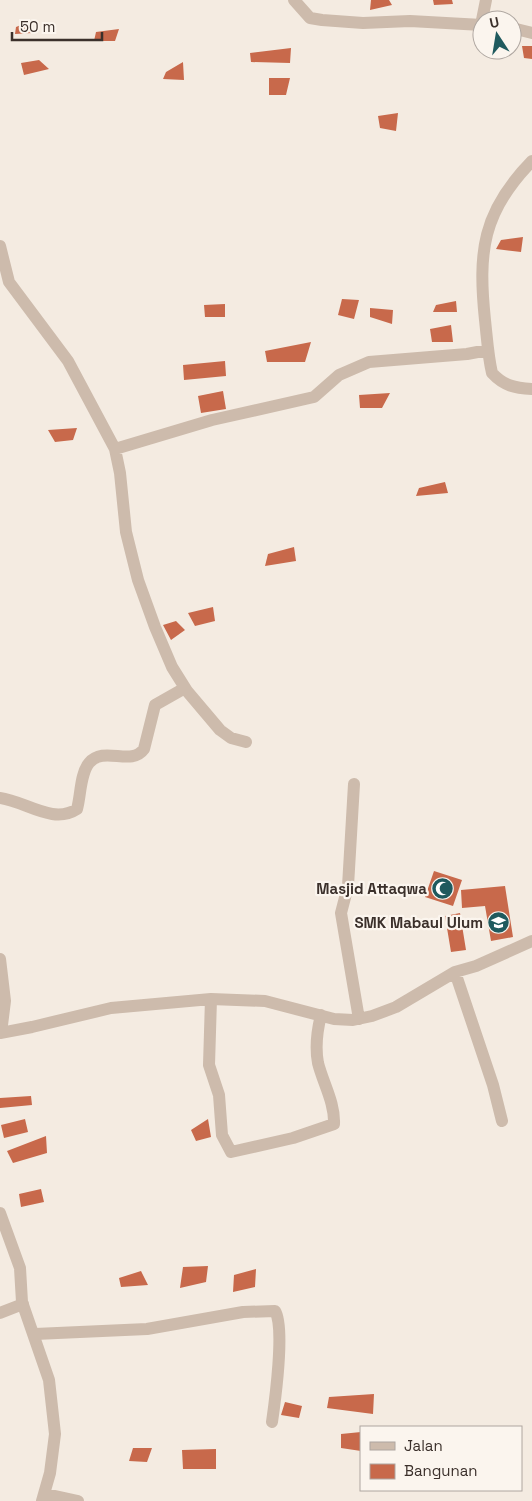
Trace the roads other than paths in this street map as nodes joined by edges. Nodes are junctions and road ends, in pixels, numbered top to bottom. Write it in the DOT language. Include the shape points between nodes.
graph roads {
  1 [pos="294,0"];
  2 [pos="472,23"];
  3 [pos="532,161"];
  4 [pos="0,246"];
  5 [pos="5,283"];
  6 [pos="488,350"];
  7 [pos="532,389"];
  8 [pos="115,449"];
  9 [pos="185,688"];
  10 [pos="246,742"];
  11 [pos="354,784"];
  12 [pos="0,798"];
  13 [pos="532,941"];
  14 [pos="0,960"];
  15 [pos="455,972"];
  16 [pos="211,999"];
  17 [pos="321,1016"];
  18 [pos="359,1019"];
  19 [pos="0,1033"];
  20 [pos="502,1121"];
  21 [pos="0,1213"];
  22 [pos="23,1304"];
  23 [pos="0,1313"];
  24 [pos="35,1334"];
  25 [pos="272,1422"];
  26 [pos="44,1498"];
  27 [pos="78,1501"];
  1 -- 2 [label="street" via="310,18 322,20"];
  3 -- 6 [label="street" via="503,196 489,225 482,250"];
  4 -- 5 [label="street"];
  5 -- 8 [label="street" via="68,361"];
  6 -- 7 [label="street" via="492,373 501,383"];
  6 -- 8 [label="street" via="368,362 339,375 314,397 212,420"];
  8 -- 9 [label="street" via="126,532 138,580 154,627"];
  9 -- 10 [label="street" via="220,730 231,738"];
  9 -- 12 [label="street" via="155,705 144,750 140,754 133,758 106,756 89,763 84,772 77,809 72,812 57,815"];
  11 -- 18 [label="street" via="348,886 342,913"];
  13 -- 15 [label="street"];
  14 -- 19 [label="street" via="5,1001"];
  15 -- 18 [label="street" via="396,1007"];
  15 -- 20 [label="street"];
  16 -- 17 [label="street" via="265,1001"];
  16 -- 17 [label="street" via="209,1065 219,1095 222,1135 231,1152 293,1138 334,1124 318,1062 316,1042"];
  16 -- 19 [label="street" via="111,1008"];
  17 -- 18 [label="street"];
  21 -- 22 [label="street" via="20,1268"];
  22 -- 23 [label="street"];
  22 -- 24 [label="street"];
  24 -- 25 [label="street" via="147,1329 243,1312 275,1311 278,1320 278,1366"];
  24 -- 26 [label="street" via="48,1380 55,1434"];
  26 -- 27 [label="street"];
}
